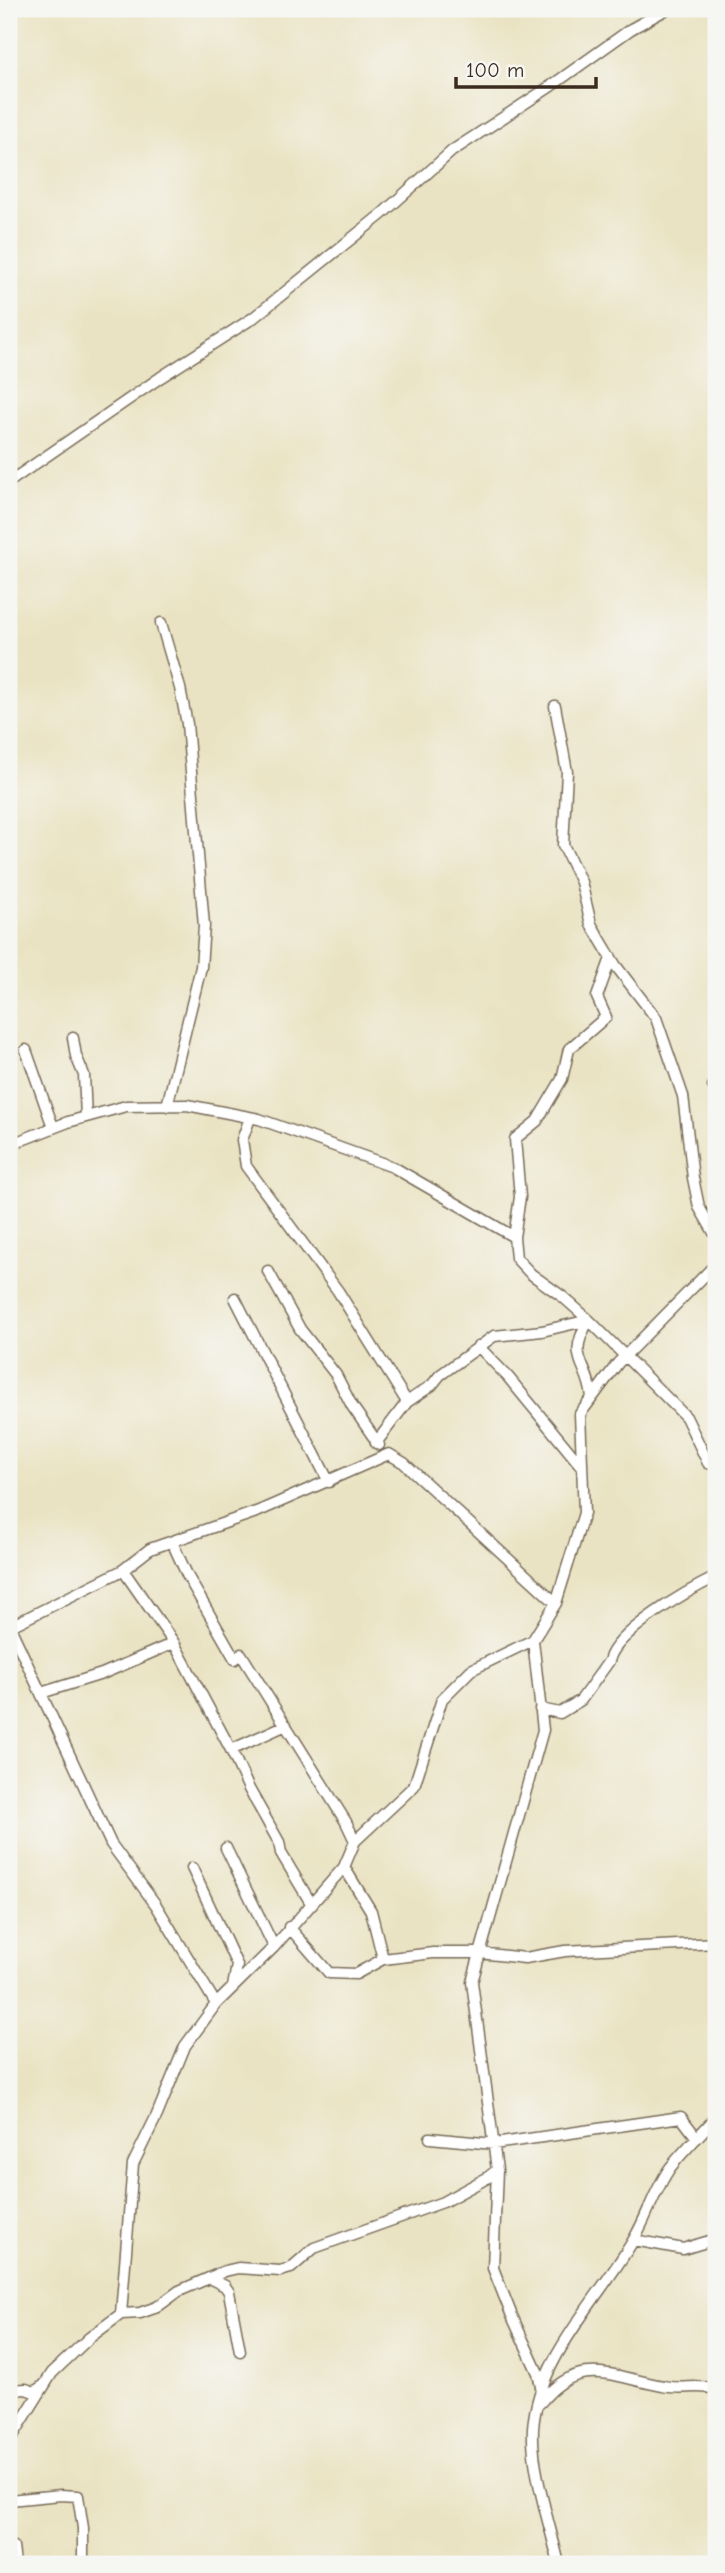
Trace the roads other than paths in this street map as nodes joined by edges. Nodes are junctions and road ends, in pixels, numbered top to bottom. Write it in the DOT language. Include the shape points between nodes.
graph roads {
  1 [pos="667,9"];
  2 [pos="9,482"];
  3 [pos="161,623"];
  4 [pos="555,706"];
  5 [pos="611,958"];
  6 [pos="73,1038"];
  7 [pos="26,1049"];
  8 [pos="167,1106"];
  9 [pos="86,1117"];
  10 [pos="250,1118"];
  11 [pos="53,1127"];
  12 [pos="9,1144"];
  13 [pos="716,1236"];
  14 [pos="514,1237"];
  15 [pos="716,1264"];
  16 [pos="268,1271"];
  17 [pos="235,1298"];
  18 [pos="589,1320"];
  19 [pos="478,1346"];
  20 [pos="625,1356"];
  21 [pos="592,1398"];
  22 [pos="407,1402"];
  23 [pos="376,1443"];
  24 [pos="389,1454"];
  25 [pos="716,1466"];
  26 [pos="582,1468"];
  27 [pos="329,1482"];
  28 [pos="172,1542"];
  29 [pos="123,1570"];
  30 [pos="716,1577"];
  31 [pos="556,1604"];
  32 [pos="10,1627"];
  33 [pos="533,1640"];
  34 [pos="174,1643"];
  35 [pos="41,1693"];
  36 [pos="540,1709"];
  37 [pos="286,1725"];
  38 [pos="231,1750"];
  39 [pos="355,1841"];
  40 [pos="226,1848"];
  41 [pos="344,1867"];
  42 [pos="192,1868"];
  43 [pos="312,1905"];
  44 [pos="289,1927"];
  45 [pos="716,1942"];
  46 [pos="274,1947"];
  47 [pos="480,1953"];
  48 [pos="383,1959"];
  49 [pos="233,1987"];
  50 [pos="216,2004"];
  51 [pos="716,2117"];
  52 [pos="430,2138"];
  53 [pos="697,2138"];
  54 [pos="494,2144"];
  55 [pos="497,2170"];
  56 [pos="716,2239"];
  57 [pos="634,2240"];
  58 [pos="209,2278"];
  59 [pos="121,2314"];
  60 [pos="240,2351"];
  61 [pos="46,2385"];
  62 [pos="541,2387"];
  63 [pos="716,2389"];
  64 [pos="9,2390"];
  65 [pos="538,2405"];
  66 [pos="9,2442"];
  67 [pos="9,2500"];
  68 [pos="13,2547"];
  69 [pos="15,2564"];
  70 [pos="83,2564"];
  71 [pos="559,2564"];
  1 -- 2 [label="street" via="452,151 253,318"];
  3 -- 8 [label="street" via="187,724 204,926 201,967"];
  4 -- 5 [label="street" via="567,772 563,845 582,882 591,924"];
  5 -- 13 [label="street" via="656,1018 683,1096 699,1207"];
  5 -- 14 [label="street" via="597,997 606,1017 569,1049 562,1079 537,1121 515,1139 520,1197"];
  6 -- 9 [label="street" via="84,1075"];
  7 -- 11 [label="street"];
  8 -- 9 [label="street" via="126,1106"];
  8 -- 10 [label="street" via="187,1105"];
  9 -- 11 [label="street"];
  10 -- 14 [label="street" via="393,1167"];
  10 -- 22 [label="street" via="242,1140 246,1166 338,1291"];
  11 -- 12 [label="street"];
  14 -- 18 [label="street" via="516,1258"];
  15 -- 20 [label="street"];
  16 -- 23 [label="street" via="300,1329 336,1376"];
  17 -- 27 [label="street"];
  18 -- 19 [label="street" via="494,1336"];
  18 -- 20 [label="street"];
  18 -- 21 [label="street" via="579,1337 578,1356"];
  19 -- 22 [label="street"];
  19 -- 26 [label="street"];
  20 -- 21 [label="street"];
  20 -- 25 [label="street" via="686,1417 708,1464"];
  21 -- 26 [label="street" via="580,1414"];
  22 -- 23 [label="street"];
  23 -- 24 [label="street"];
  24 -- 27 [label="street"];
  24 -- 31 [label="street"];
  26 -- 31 [label="street" via="584,1513"];
  27 -- 28 [label="street"];
  28 -- 29 [label="street" via="150,1549"];
  28 -- 37 [label="street" via="188,1577"];
  29 -- 32 [label="street"];
  29 -- 34 [label="street"];
  30 -- 36 [label="street" via="640,1622 610,1654 582,1700 560,1713"];
  31 -- 33 [label="street"];
  32 -- 35 [label="street"];
  33 -- 36 [label="street"];
  33 -- 39 [label="street" via="471,1670 442,1699 414,1786"];
  34 -- 35 [label="street" via="102,1674"];
  34 -- 38 [label="street"];
  35 -- 50 [label="street" via="111,1844 156,1905"];
  36 -- 47 [label="street" via="543,1730"];
  37 -- 38 [label="street"];
  37 -- 39 [label="street"];
  38 -- 43 [label="street"];
  39 -- 41 [label="street"];
  40 -- 46 [label="street"];
  41 -- 43 [label="street"];
  41 -- 48 [label="street" via="371,1911"];
  42 -- 49 [label="street" via="237,1965"];
  43 -- 44 [label="street"];
  44 -- 46 [label="street"];
  44 -- 48 [label="street" via="329,1973 356,1974"];
  45 -- 47 [label="street" via="565,1951 525,1958"];
  46 -- 49 [label="street"];
  47 -- 48 [label="street"];
  47 -- 54 [label="street" via="472,1982"];
  49 -- 50 [label="street"];
  50 -- 59 [label="street" via="185,2046 133,2164"];
  51 -- 53 [label="street"];
  52 -- 54 [label="street"];
  53 -- 54 [label="street" via="681,2117"];
  53 -- 57 [label="street" via="669,2169"];
  54 -- 55 [label="street"];
  55 -- 58 [label="street" via="443,2202 314,2248 291,2268 238,2268"];
  55 -- 62 [label="street" via="493,2267"];
  56 -- 57 [label="street" via="683,2249"];
  57 -- 62 [label="street" via="556,2356"];
  58 -- 59 [label="street" via="157,2307"];
  58 -- 60 [label="street" via="229,2292"];
  59 -- 61 [label="street" via="65,2359"];
  61 -- 64 [label="street" via="34,2392"];
  61 -- 66 [label="street"];
  62 -- 65 [label="street"];
  63 -- 65 [label="street" via="675,2388 594,2372 570,2376 551,2388"];
  65 -- 71 [label="street" via="534,2452"];
  67 -- 70 [label="street" via="78,2497"];
  68 -- 69 [label="street"];
}
